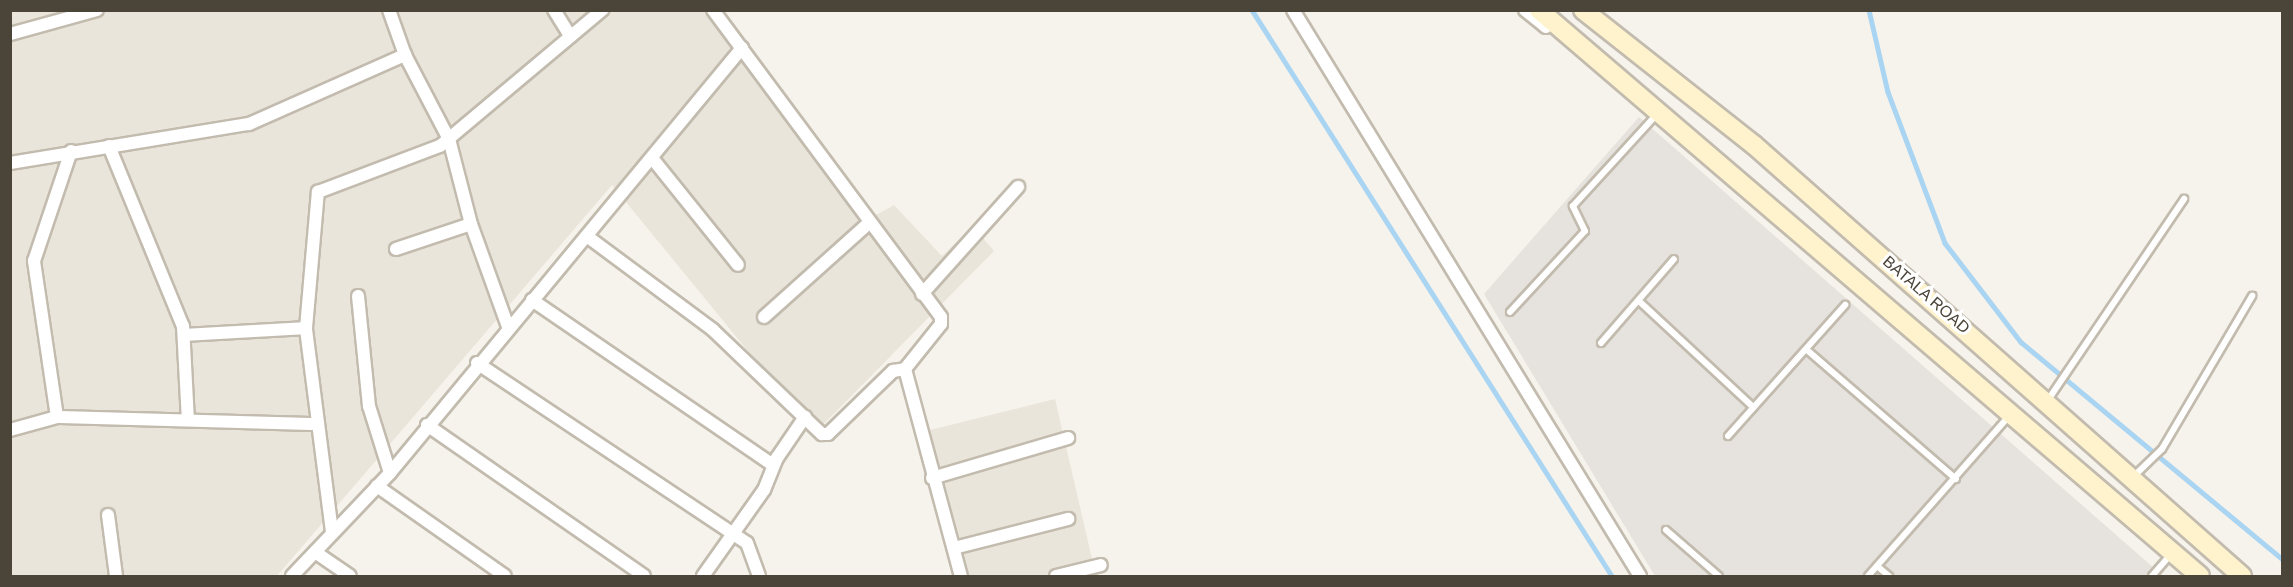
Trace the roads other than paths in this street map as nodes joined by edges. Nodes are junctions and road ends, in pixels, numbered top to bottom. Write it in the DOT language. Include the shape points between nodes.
graph roads {
  1 [pos="97,10"];
  2 [pos="389,10"];
  3 [pos="554,10"];
  4 [pos="602,10"];
  5 [pos="713,10"];
  6 [pos="1293,10"];
  7 [pos="1583,10"];
  8 [pos="1536,12"];
  9 [pos="1599,17"];
  10 [pos="10,34"];
  11 [pos="570,36"];
  12 [pos="742,48"];
  13 [pos="405,55"];
  14 [pos="1661,111"];
  15 [pos="449,139"];
  16 [pos="109,146"];
  17 [pos="71,151"];
  18 [pos="652,158"];
  19 [pos="10,163"];
  20 [pos="1018,187"];
  21 [pos="2184,199"];
  22 [pos="870,222"];
  23 [pos="471,224"];
  24 [pos="588,237"];
  25 [pos="396,249"];
  26 [pos="1674,259"];
  27 [pos="738,265"];
  28 [pos="922,294"];
  29 [pos="358,296"];
  30 [pos="2252,296"];
  31 [pos="532,300"];
  32 [pos="1639,301"];
  33 [pos="1845,305"];
  34 [pos="1510,312"];
  35 [pos="764,317"];
  36 [pos="508,327"];
  37 [pos="306,328"];
  38 [pos="185,335"];
  39 [pos="1601,343"];
  40 [pos="1807,350"];
  41 [pos="477,363"];
  42 [pos="905,369"];
  43 [pos="2045,403"];
  44 [pos="1754,407"];
  45 [pos="57,417"];
  46 [pos="805,417"];
  47 [pos="2008,417"];
  48 [pos="188,420"];
  49 [pos="314,424"];
  50 [pos="427,425"];
  51 [pos="10,430"];
  52 [pos="1728,436"];
  53 [pos="1068,438"];
  54 [pos="773,465"];
  55 [pos="390,473"];
  56 [pos="932,478"];
  57 [pos="2132,478"];
  58 [pos="1956,479"];
  59 [pos="377,486"];
  60 [pos="108,514"];
  61 [pos="1068,519"];
  62 [pos="1666,530"];
  63 [pos="332,532"];
  64 [pos="732,535"];
  65 [pos="954,548"];
  66 [pos="315,552"];
  67 [pos="2171,554"];
  68 [pos="1101,565"];
  69 [pos="1877,566"];
  70 [pos="116,576"];
  71 [pos="292,576"];
  72 [pos="350,576"];
  73 [pos="505,576"];
  74 [pos="644,576"];
  75 [pos="703,576"];
  76 [pos="759,576"];
  77 [pos="962,576"];
  78 [pos="1056,576"];
  79 [pos="1640,576"];
  80 [pos="1719,576"];
  81 [pos="1868,576"];
  82 [pos="1889,576"];
  83 [pos="2152,576"];
  84 [pos="2200,576"];
  85 [pos="2242,576"];
  1 -- 10 [label="street"];
  2 -- 13 [label="street"];
  3 -- 11 [label="street"];
  4 -- 11 [label="street"];
  5 -- 12 [label="street"];
  6 -- 79 [label="street"];
  7 -- 9 [label="main road, BATALA ROAD"];
  8 -- 14 [label="main road"];
  9 -- 43 [label="main road, BATALA ROAD" via="1737,131"];
  11 -- 15 [label="street"];
  12 -- 18 [label="street"];
  12 -- 22 [label="street"];
  13 -- 15 [label="street"];
  13 -- 16 [label="street" via="249,124"];
  14 -- 34 [label="lane" via="1574,206 1585,231"];
  14 -- 47 [label="main road"];
  15 -- 23 [label="street"];
  15 -- 37 [label="street" via="318,192"];
  16 -- 17 [label="street"];
  16 -- 38 [label="street"];
  17 -- 19 [label="street"];
  17 -- 45 [label="street" via="34,261"];
  18 -- 24 [label="street"];
  18 -- 27 [label="street"];
  20 -- 28 [label="street"];
  21 -- 43 [label="lane"];
  22 -- 28 [label="street"];
  22 -- 35 [label="street"];
  23 -- 25 [label="street"];
  23 -- 36 [label="street"];
  24 -- 31 [label="street"];
  24 -- 46 [label="street" via="713,330"];
  26 -- 32 [label="lane"];
  28 -- 42 [label="street" via="941,324"];
  29 -- 55 [label="street" via="369,406"];
  30 -- 57 [label="lane" via="2152,465"];
  31 -- 36 [label="street"];
  31 -- 54 [label="street"];
  32 -- 39 [label="lane"];
  32 -- 44 [label="lane"];
  33 -- 40 [label="lane"];
  36 -- 41 [label="street"];
  37 -- 38 [label="street"];
  37 -- 49 [label="street"];
  38 -- 48 [label="street"];
  40 -- 44 [label="lane"];
  40 -- 58 [label="lane"];
  41 -- 50 [label="street"];
  41 -- 64 [label="street"];
  42 -- 46 [label="street" via="893,371 828,434"];
  42 -- 56 [label="street"];
  43 -- 57 [label="main road, BATALA ROAD"];
  44 -- 52 [label="lane"];
  45 -- 48 [label="street"];
  45 -- 51 [label="street"];
  46 -- 54 [label="street"];
  47 -- 58 [label="lane"];
  47 -- 67 [label="main road"];
  48 -- 49 [label="street"];
  49 -- 63 [label="street"];
  50 -- 55 [label="street"];
  50 -- 74 [label="street"];
  53 -- 56 [label="street"];
  54 -- 64 [label="street" via="764,490"];
  55 -- 59 [label="street"];
  56 -- 65 [label="street"];
  57 -- 85 [label="main road, BATALA ROAD"];
  58 -- 69 [label="lane"];
  59 -- 63 [label="street"];
  59 -- 73 [label="street"];
  60 -- 70 [label="street"];
  61 -- 65 [label="street"];
  62 -- 80 [label="lane"];
  63 -- 66 [label="street"];
  64 -- 75 [label="street"];
  64 -- 76 [label="street" via="751,548"];
  65 -- 77 [label="street"];
  66 -- 71 [label="street"];
  66 -- 72 [label="street"];
  67 -- 83 [label="lane"];
  67 -- 84 [label="main road"];
  68 -- 78 [label="street"];
  69 -- 81 [label="lane"];
  69 -- 82 [label="lane"];
}
